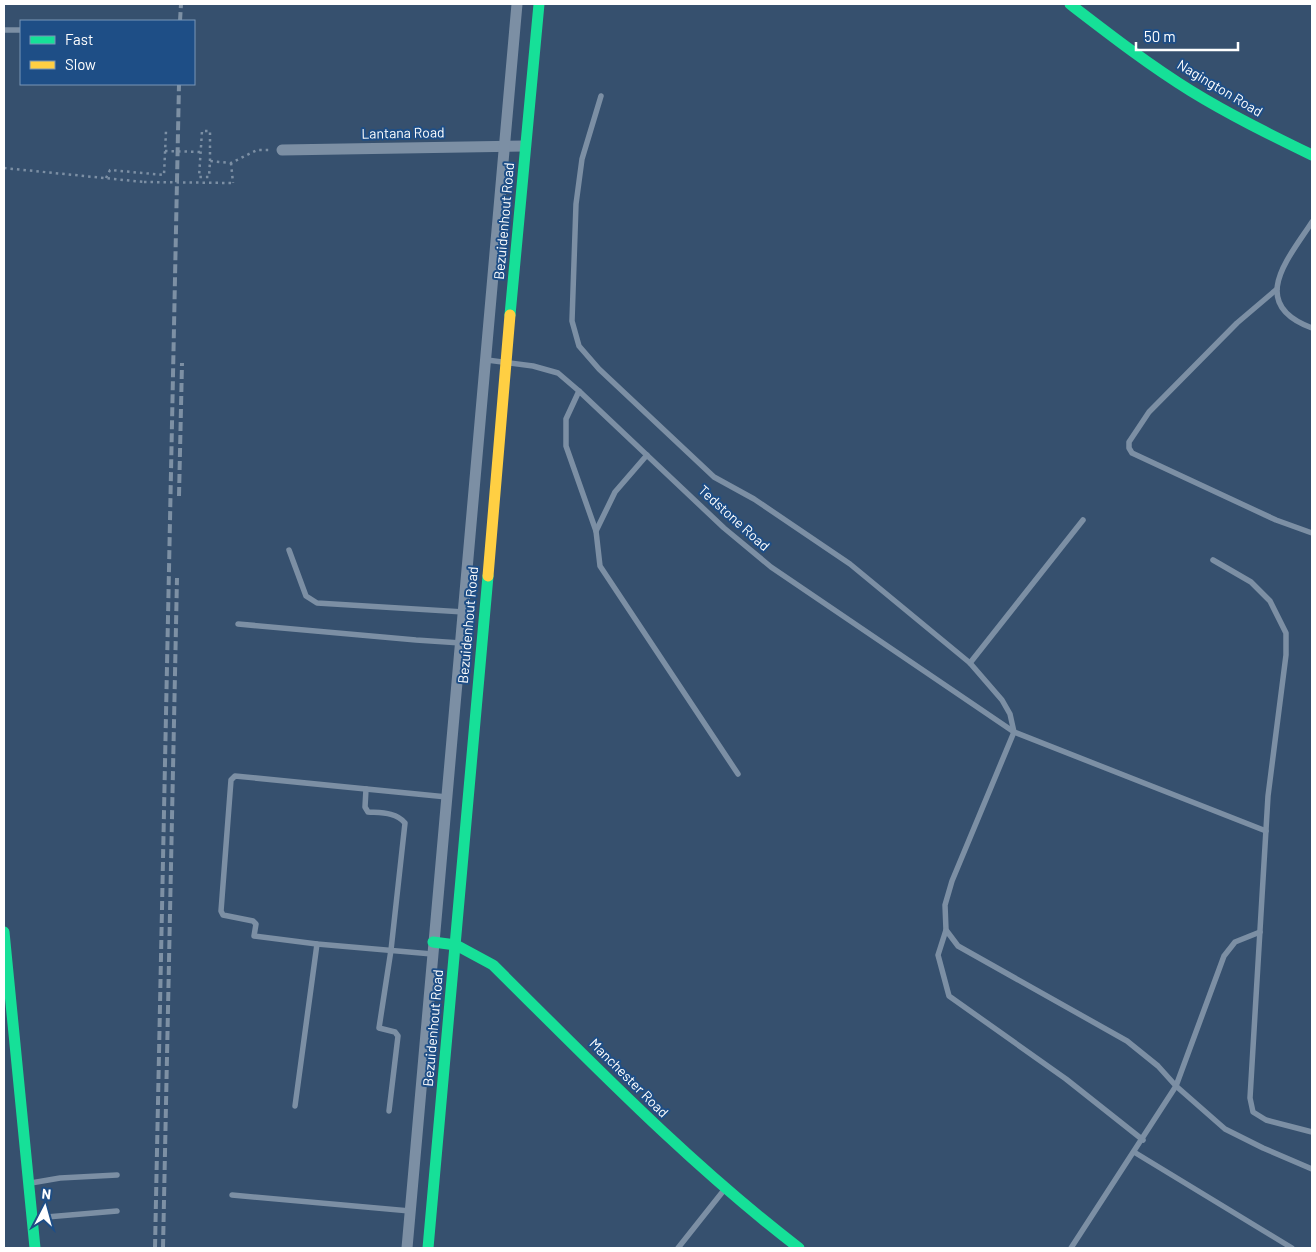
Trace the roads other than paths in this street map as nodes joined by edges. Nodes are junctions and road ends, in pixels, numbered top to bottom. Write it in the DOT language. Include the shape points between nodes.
graph roads {
  1 [pos="517,4"];
  2 [pos="539,4"];
  3 [pos="1070,4"];
  4 [pos="4,30"];
  5 [pos="20,30"];
  6 [pos="601,96"];
  7 [pos="504,146"];
  8 [pos="525,146"];
  9 [pos="282,150"];
  10 [pos="1312,155"];
  11 [pos="1312,222"];
  12 [pos="1277,289"];
  13 [pos="491,301"];
  14 [pos="512,302"];
  15 [pos="1312,328"];
  16 [pos="487,360"];
  17 [pos="507,363"];
  18 [pos="579,391"];
  19 [pos="647,455"];
  20 [pos="1083,520"];
  21 [pos="596,531"];
  22 [pos="1312,533"];
  23 [pos="289,550"];
  24 [pos="1212,560"];
  25 [pos="485,608"];
  26 [pos="465,609"];
  27 [pos="238,624"];
  28 [pos="461,643"];
  29 [pos="970,663"];
  30 [pos="1014,732"];
  31 [pos="738,774"];
  32 [pos="469,788"];
  33 [pos="366,789"];
  34 [pos="448,792"];
  35 [pos="1266,831"];
  36 [pos="946,930"];
  37 [pos="1260,932"];
  38 [pos="4,933"];
  39 [pos="433,942"];
  40 [pos="317,944"];
  41 [pos="456,945"];
  42 [pos="391,950"];
  43 [pos="432,954"];
  44 [pos="1176,1086"];
  45 [pos="295,1106"];
  46 [pos="389,1112"];
  47 [pos="1312,1132"];
  48 [pos="1143,1140"];
  49 [pos="1134,1152"];
  50 [pos="1312,1169"];
  51 [pos="116,1175"];
  52 [pos="29,1183"];
  53 [pos="724,1190"];
  54 [pos="232,1195"];
  55 [pos="432,1205"];
  56 [pos="410,1207"];
  57 [pos="118,1211"];
  58 [pos="32,1218"];
  59 [pos="35,1248"];
  60 [pos="407,1248"];
  61 [pos="428,1248"];
  62 [pos="678,1248"];
  63 [pos="799,1248"];
  64 [pos="1071,1248"];
  65 [pos="1292,1248"];
  1 -- 7 [label="street, Bezuidenhout Road"];
  2 -- 8 [label="street, Bezuidenhout Road"];
  3 -- 10 [label="street, Nagington Road" via="1190,91"];
  4 -- 5 [label="lane"];
  6 -- 29 [label="lane" via="582,159 576,204 572,321 579,346 599,369 714,477 754,499 850,564"];
  7 -- 8 [label="street, Lantana Road"];
  7 -- 9 [label="street, Lantana Road"];
  7 -- 13 [label="street, Bezuidenhout Road"];
  8 -- 14 [label="street, Bezuidenhout Road"];
  11 -- 12 [label="lane" via="1284,264"];
  12 -- 15 [label="lane" via="1286,313 1296,322"];
  12 -- 22 [label="lane" via="1237,323 1148,412 1129,442 1129,448 1150,462 1276,520"];
  13 -- 14 [label="street"];
  13 -- 16 [label="street, Bezuidenhout Road"];
  14 -- 17 [label="street, Bezuidenhout Road"];
  16 -- 17 [label="lane, Tedstone Road"];
  16 -- 26 [label="street, Bezuidenhout Road"];
  17 -- 18 [label="lane, Tedstone Road" via="558,373"];
  17 -- 25 [label="street, Bezuidenhout Road"];
  18 -- 19 [label="lane, Tedstone Road"];
  18 -- 21 [label="lane" via="566,419 566,446"];
  19 -- 21 [label="lane" via="615,492"];
  19 -- 30 [label="lane, Tedstone Road" via="770,567"];
  20 -- 29 [label="lane"];
  21 -- 31 [label="lane" via="600,566"];
  23 -- 26 [label="lane" via="306,596 317,603"];
  24 -- 35 [label="lane" via="1251,582 1270,602 1286,633"];
  25 -- 26 [label="street"];
  25 -- 32 [label="street, Bezuidenhout Road"];
  26 -- 28 [label="street, Bezuidenhout Road"];
  27 -- 28 [label="lane"];
  28 -- 34 [label="street, Bezuidenhout Road"];
  29 -- 30 [label="lane" via="1002,700 1010,714"];
  30 -- 35 [label="lane, Tedstone Road"];
  30 -- 36 [label="lane" via="952,881 945,905"];
  32 -- 34 [label="street"];
  32 -- 41 [label="street, Bezuidenhout Road"];
  33 -- 34 [label="lane"];
  33 -- 40 [label="lane" via="235,776 231,780 223,915 253,921 256,924 254,936"];
  33 -- 42 [label="lane" via="365,807 368,812 394,815 405,823"];
  34 -- 39 [label="street, Bezuidenhout Road"];
  35 -- 37 [label="lane"];
  36 -- 44 [label="lane" via="958,946 1127,1041 1158,1066"];
  36 -- 48 [label="lane" via="938,955 949,996 1066,1079"];
  37 -- 44 [label="lane" via="1235,942 1224,956"];
  37 -- 47 [label="lane" via="1250,1098 1253,1112 1266,1120"];
  38 -- 52 [label="street"];
  39 -- 41 [label="street, Manchester Road"];
  39 -- 43 [label="street, Bezuidenhout Road"];
  40 -- 42 [label="lane"];
  40 -- 45 [label="lane"];
  41 -- 53 [label="street, Manchester Road" via="493,965"];
  41 -- 55 [label="street, Bezuidenhout Road"];
  42 -- 43 [label="lane"];
  42 -- 46 [label="lane" via="379,1028 395,1032 398,1036"];
  43 -- 56 [label="street, Bezuidenhout Road"];
  44 -- 48 [label="lane"];
  44 -- 50 [label="lane" via="1225,1129"];
  48 -- 49 [label="lane"];
  49 -- 64 [label="lane"];
  49 -- 65 [label="lane"];
  51 -- 52 [label="lane"];
  52 -- 58 [label="street"];
  53 -- 62 [label="lane"];
  53 -- 63 [label="street, Manchester Road"];
  54 -- 56 [label="lane"];
  55 -- 56 [label="street"];
  55 -- 61 [label="street, Bezuidenhout Road"];
  56 -- 60 [label="street, Bezuidenhout Road"];
  57 -- 58 [label="lane"];
  58 -- 59 [label="street"];
}
